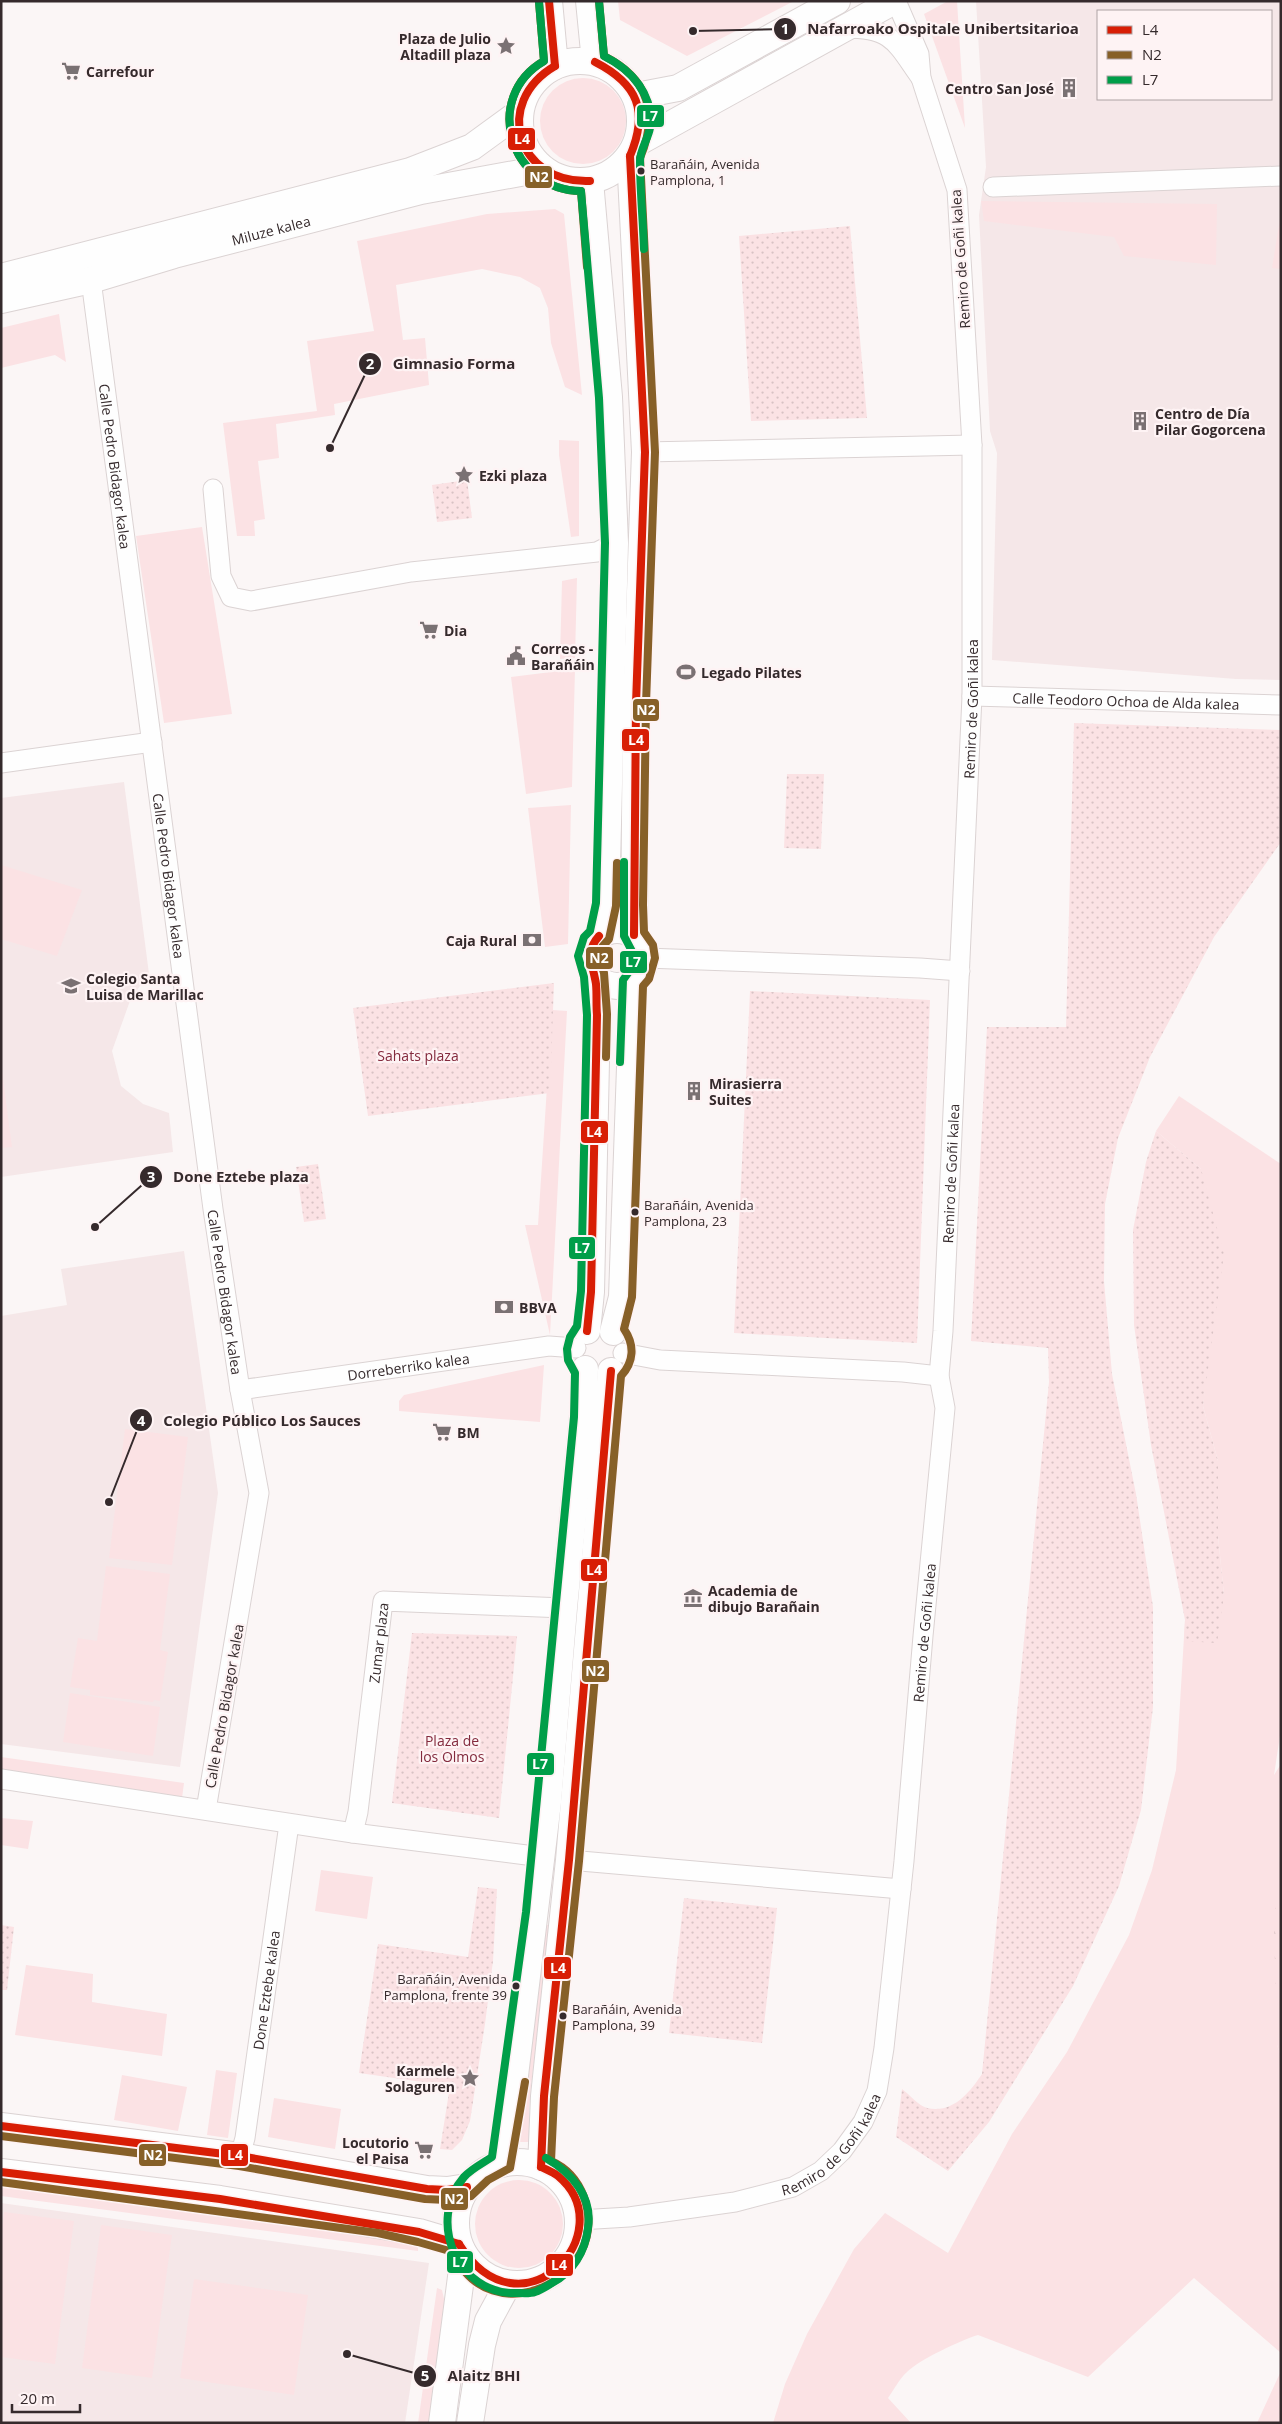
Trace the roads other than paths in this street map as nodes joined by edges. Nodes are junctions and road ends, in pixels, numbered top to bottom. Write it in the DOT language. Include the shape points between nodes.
graph roads {
  1 [pos="549,1"];
  2 [pos="589,1"];
  3 [pos="837,1"];
  4 [pos="895,1"];
  5 [pos="846,28"];
  6 [pos="595,62"];
  7 [pos="555,66"];
  8 [pos="921,78"];
  9 [pos="636,96"];
  10 [pos="520,112"];
  11 [pos="633,150"];
  12 [pos="542,169"];
  13 [pos="1281,176"];
  14 [pos="590,181"];
  15 [pos="993,187"];
  16 [pos="1,277"];
  17 [pos="91,280"];
  18 [pos="1,300"];
  19 [pos="972,445"];
  20 [pos="645,452"];
  21 [pos="213,488"];
  22 [pos="614,543"];
  23 [pos="972,696"];
  24 [pos="1281,705"];
  25 [pos="152,742"];
  26 [pos="1,764"];
  27 [pos="599,936"];
  28 [pos="640,947"];
  29 [pos="960,972"];
  30 [pos="594,975"];
  31 [pos="634,981"];
  32 [pos="583,1350"];
  33 [pos="616,1352"];
  34 [pos="939,1376"];
  35 [pos="240,1390"];
  36 [pos="564,1608"];
  37 [pos="1,1779"];
  38 [pos="206,1810"];
  39 [pos="289,1824"];
  40 [pos="353,1833"];
  41 [pos="542,1857"];
  42 [pos="569,1860"];
  43 [pos="901,1889"];
  44 [pos="1,2126"];
  45 [pos="240,2156"];
  46 [pos="501,2163"];
  47 [pos="541,2167"];
  48 [pos="1,2172"];
  49 [pos="467,2187"];
  50 [pos="579,2220"];
  51 [pos="462,2249"];
  52 [pos="508,2284"];
  53 [pos="442,2423"];
  54 [pos="470,2423"];
  1 -- 7 [label="main road"];
  2 -- 6 [label="main road"];
  3 -- 9 [label="main road" via="678,88"];
  4 -- 5 [label="main road"];
  4 -- 8 [label="street, Remiro de Goñi kalea" via="919,54"];
  5 -- 8 [label="street, Remiro de Goñi kalea" via="882,32 896,42"];
  5 -- 11 [label="main road"];
  6 -- 7 [label="main road" via="575,60"];
  6 -- 9 [label="main road" via="612,69"];
  7 -- 10 [label="main road" via="538,77 526,93"];
  8 -- 19 [label="street, Remiro de Goñi kalea" via="956,190"];
  9 -- 11 [label="main road" via="640,128"];
  10 -- 12 [label="main road" via="524,144"];
  10 -- 16 [label="main road, Miluze kalea" via="472,147 410,171"];
  11 -- 14 [label="main road" via="619,168"];
  11 -- 20 [label="main road"];
  12 -- 14 [label="main road" via="565,180"];
  12 -- 17 [label="main road, Miluze kalea" via="421,191 174,255"];
  13 -- 15 [label="street"];
  14 -- 22 [label="main road" via="609,396"];
  17 -- 18 [label="main road, Miluze kalea"];
  17 -- 25 [label="street, Calle Pedro Bidagor kalea"];
  19 -- 20 [label="street"];
  19 -- 23 [label="street, Remiro de Goñi kalea"];
  20 -- 28 [label="main road" via="636,704"];
  21 -- 22 [label="street" via="221,576 231,597 251,601 411,572 597,552"];
  22 -- 27 [label="main road" via="606,904"];
  23 -- 24 [label="street, Calle Teodoro Ochoa de Alda kalea"];
  23 -- 29 [label="street, Remiro de Goñi kalea"];
  25 -- 26 [label="street"];
  25 -- 35 [label="street, Calle Pedro Bidagor kalea"];
  27 -- 28 [label="main road" via="616,929"];
  27 -- 30 [label="main road" via="593,941 588,956"];
  28 -- 29 [label="street"];
  28 -- 31 [label="main road" via="640,975"];
  29 -- 34 [label="street, Remiro de Goñi kalea"];
  30 -- 31 [label="main road" via="600,982 617,986"];
  30 -- 32 [label="main road" via="597,1034 591,1292"];
  31 -- 33 [label="main road" via="622,1297"];
  32 -- 33 [label="main road" via="598,1374"];
  32 -- 33 [label="main road" via="600,1327"];
  32 -- 35 [label="street, Dorreberriko kalea" via="549,1346"];
  32 -- 36 [label="main road" via="584,1405"];
  33 -- 34 [label="street" via="660,1360"];
  33 -- 42 [label="main road"];
  34 -- 43 [label="street, Remiro de Goñi kalea" via="945,1408"];
  35 -- 38 [label="street, Calle Pedro Bidagor kalea" via="259,1494"];
  36 -- 40 [label="street, Zumar plaza" via="383,1601"];
  36 -- 41 [label="main road"];
  37 -- 38 [label="street"];
  38 -- 39 [label="street"];
  39 -- 40 [label="street"];
  39 -- 45 [label="street, Done Eztebe kalea"];
  40 -- 41 [label="street"];
  41 -- 46 [label="main road"];
  42 -- 43 [label="street"];
  42 -- 47 [label="main road" via="544,2096"];
  43 -- 50 [label="street, Remiro de Goñi kalea" via="877,2091 863,2122 842,2151 821,2171 793,2187 736,2202 628,2217"];
  44 -- 45 [label="main road"];
  45 -- 49 [label="main road" via="427,2189"];
  46 -- 47 [label="main road" via="522,2161"];
  46 -- 49 [label="main road" via="482,2172"];
  47 -- 50 [label="main road" via="557,2175 569,2188"];
  48 -- 51 [label="main road" via="220,2199 419,2232"];
  49 -- 51 [label="main road" via="458,2204 456,2224"];
  50 -- 52 [label="main road" via="576,2242 566,2261 550,2275 530,2283"];
  51 -- 52 [label="main road" via="483,2274"];
  51 -- 53 [label="main road"];
  52 -- 54 [label="main road" via="488,2321"];
}
